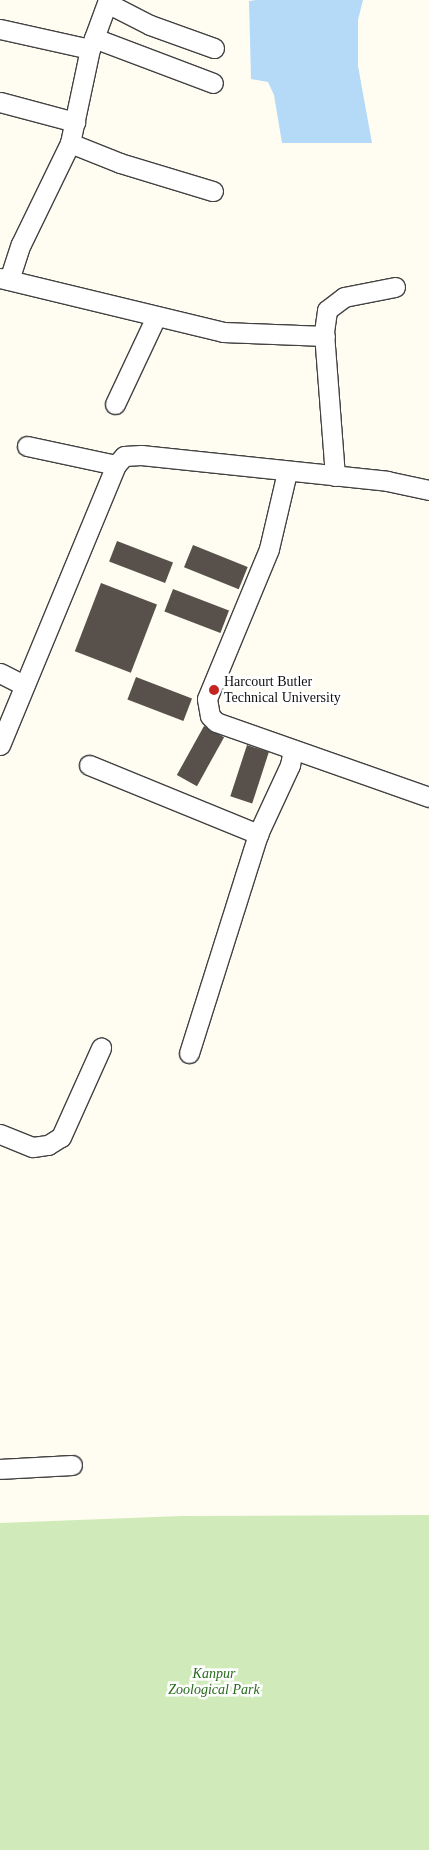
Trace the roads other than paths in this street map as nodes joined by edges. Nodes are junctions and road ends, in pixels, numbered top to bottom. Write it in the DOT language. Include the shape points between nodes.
graph roads {
  1 [pos="108,1"];
  2 [pos="0,30"];
  3 [pos="92,43"];
  4 [pos="214,48"];
  5 [pos="212,83"];
  6 [pos="0,102"];
  7 [pos="75,122"];
  8 [pos="70,143"];
  9 [pos="213,190"];
  10 [pos="4,279"];
  11 [pos="395,287"];
  12 [pos="156,318"];
  13 [pos="325,336"];
  14 [pos="115,404"];
  15 [pos="27,446"];
  16 [pos="116,465"];
  17 [pos="287,472"];
  18 [pos="335,476"];
  19 [pos="429,490"];
  20 [pos="0,673"];
  21 [pos="24,686"];
  22 [pos="0,745"];
  23 [pos="293,750"];
  24 [pos="88,765"];
  25 [pos="429,797"];
  26 [pos="258,834"];
  27 [pos="101,1048"];
  28 [pos="189,1053"];
  29 [pos="0,1134"];
  30 [pos="72,1465"];
  31 [pos="0,1469"];
  1 -- 3 [label="street"];
  1 -- 4 [label="street" via="150,25"];
  2 -- 3 [label="street"];
  3 -- 5 [label="street"];
  3 -- 7 [label="street"];
  6 -- 7 [label="street"];
  7 -- 8 [label="street"];
  8 -- 9 [label="street" via="120,163"];
  8 -- 10 [label="street"];
  10 -- 12 [label="street"];
  11 -- 13 [label="street" via="334,302 327,310"];
  12 -- 13 [label="street" via="223,332"];
  12 -- 14 [label="street"];
  13 -- 18 [label="street"];
  15 -- 16 [label="street"];
  16 -- 17 [label="street" via="124,456 141,455"];
  16 -- 21 [label="street"];
  17 -- 18 [label="street"];
  17 -- 23 [label="street" via="268,549 207,706 216,722"];
  18 -- 19 [label="street"];
  20 -- 21 [label="street"];
  21 -- 22 [label="street"];
  23 -- 25 [label="street"];
  23 -- 26 [label="street" via="290,765"];
  24 -- 26 [label="street"];
  26 -- 28 [label="street"];
  27 -- 29 [label="street" via="61,1137 48,1145 33,1147"];
  30 -- 31 [label="street"];
}
